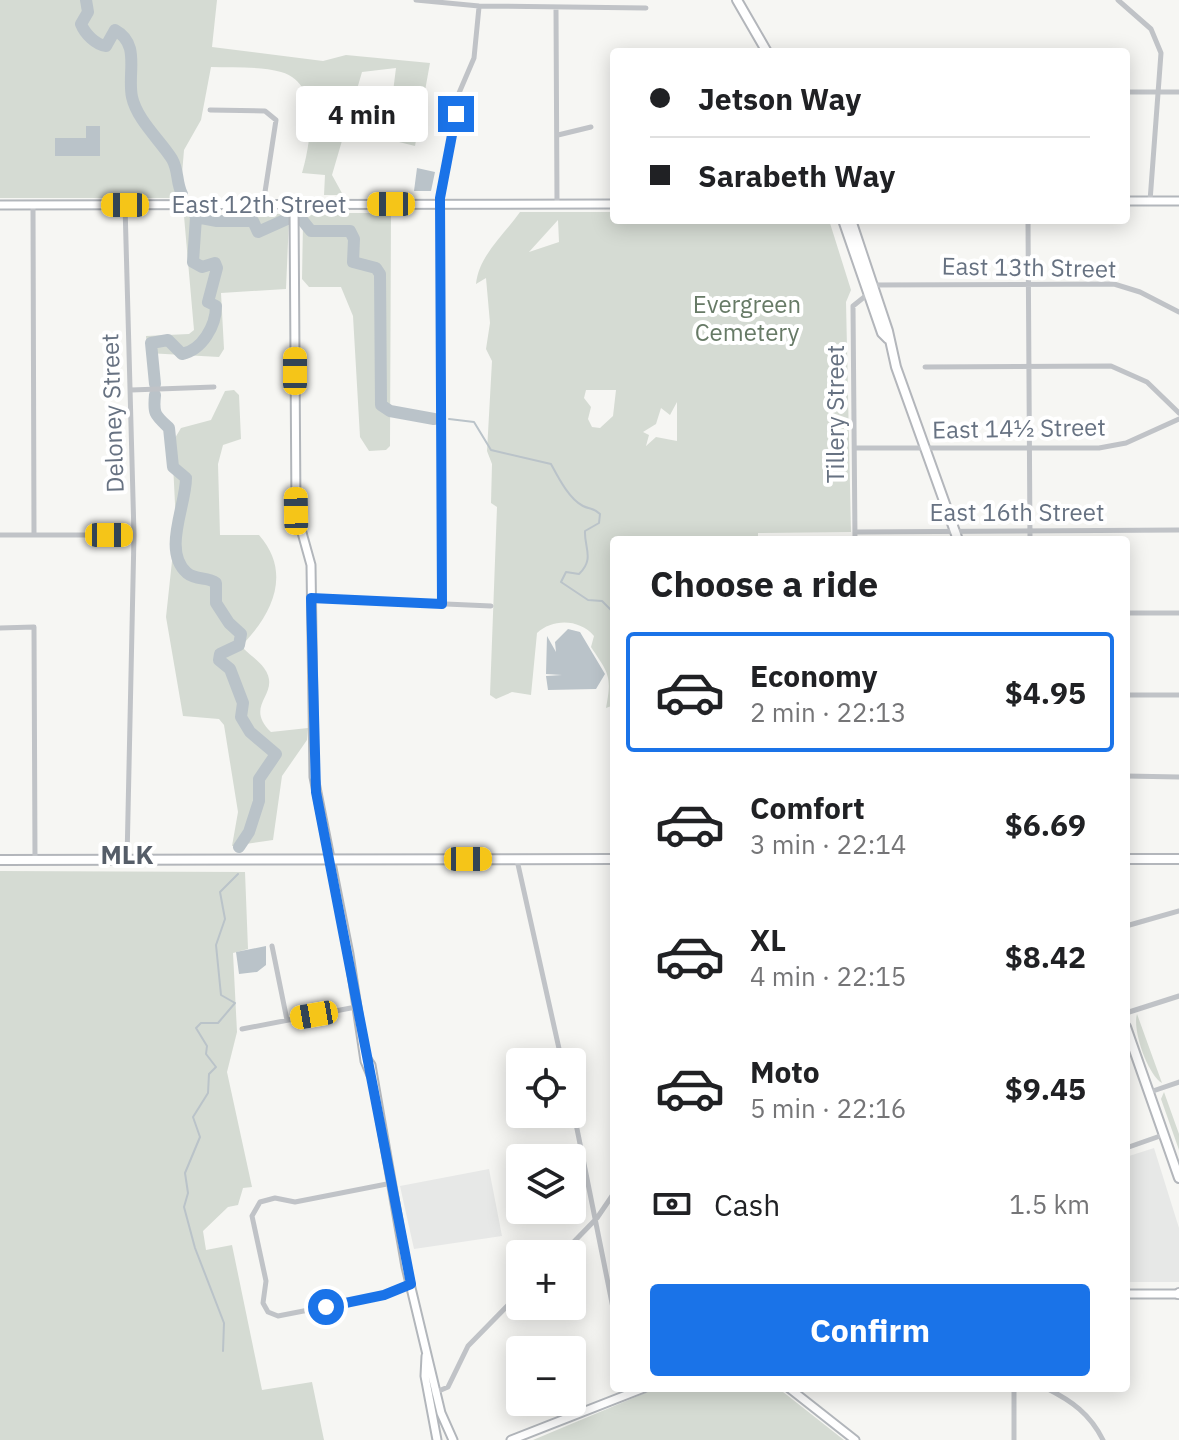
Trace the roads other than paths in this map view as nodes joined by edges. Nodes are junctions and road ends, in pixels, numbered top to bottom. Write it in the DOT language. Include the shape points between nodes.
graph roads {
  1 [pos="416,0"];
  2 [pos="737,0"];
  3 [pos="1118,0"];
  4 [pos="479,6"];
  5 [pos="556,8"];
  6 [pos="646,8"];
  7 [pos="765,48"];
  8 [pos="1130,92"];
  9 [pos="1159,92"];
  10 [pos="1179,92"];
  11 [pos="210,110"];
  12 [pos="591,127"];
  13 [pos="558,135"];
  14 [pos="1130,201"];
  15 [pos="1150,201"];
  16 [pos="1179,201"];
  17 [pos="441,204"];
  18 [pos="557,204"];
  19 [pos="610,204"];
  20 [pos="0,205"];
  21 [pos="33,205"];
  22 [pos="125,205"];
  23 [pos="263,205"];
  24 [pos="294,205"];
  25 [pos="844,224"];
  26 [pos="852,224"];
  27 [pos="1028,224"];
  28 [pos="1029,284"];
  29 [pos="873,285"];
  30 [pos="868,294"];
  31 [pos="1179,312"];
  32 [pos="888,339"];
  33 [pos="1029,366"];
  34 [pos="925,367"];
  35 [pos="214,387"];
  36 [pos="131,390"];
  37 [pos="1179,413"];
  38 [pos="1179,419"];
  39 [pos="855,448"];
  40 [pos="926,448"];
  41 [pos="1028,448"];
  42 [pos="1030,530"];
  43 [pos="1179,530"];
  44 [pos="855,532"];
  45 [pos="0,535"];
  46 [pos="34,535"];
  47 [pos="134,535"];
  48 [pos="855,536"];
  49 [pos="956,536"];
  50 [pos="1030,536"];
  51 [pos="311,598"];
  52 [pos="442,604"];
  53 [pos="491,606"];
  54 [pos="1130,613"];
  55 [pos="1179,613"];
  56 [pos="0,628"];
  57 [pos="1130,695"];
  58 [pos="1179,695"];
  59 [pos="1130,776"];
  60 [pos="1179,777"];
  61 [pos="329,859"];
  62 [pos="516,859"];
  63 [pos="610,859"];
  64 [pos="1130,859"];
  65 [pos="1179,859"];
  66 [pos="0,860"];
  67 [pos="35,860"];
  68 [pos="127,860"];
  69 [pos="1179,911"];
  70 [pos="1130,925"];
  71 [pos="272,946"];
  72 [pos="1179,996"];
  73 [pos="356,1007"];
  74 [pos="1130,1012"];
  75 [pos="287,1020"];
  76 [pos="242,1029"];
  77 [pos="1130,1038"];
  78 [pos="559,1048"];
  79 [pos="1179,1082"];
  80 [pos="1149,1093"];
  81 [pos="578,1128"];
  82 [pos="1164,1135"];
  83 [pos="1130,1147"];
  84 [pos="1178,1172"];
  85 [pos="392,1183"];
  86 [pos="592,1191"];
  87 [pos="609,1201"];
  88 [pos="597,1218"];
  89 [pos="576,1240"];
  90 [pos="411,1284"];
  91 [pos="610,1291"];
  92 [pos="1130,1294"];
  93 [pos="1179,1294"];
  94 [pos="506,1307"];
  95 [pos="628,1392"];
  96 [pos="794,1392"];
  97 [pos="1014,1392"];
  98 [pos="1054,1392"];
  99 [pos="433,1393"];
  100 [pos="437,1440"];
  101 [pos="453,1440"];
  102 [pos="511,1440"];
  103 [pos="855,1440"];
  104 [pos="1014,1440"];
  105 [pos="1103,1440"];
  1 -- 4 [label="street"];
  2 -- 7 [label="main road"];
  3 -- 9 [label="street" via="1157,39"];
  4 -- 5 [label="street"];
  4 -- 17 [label="street" via="474,58 459,93"];
  5 -- 6 [label="street"];
  5 -- 13 [label="street"];
  8 -- 9 [label="street"];
  9 -- 10 [label="street"];
  9 -- 15 [label="street"];
  11 -- 23 [label="street" via="265,111 274,117 278,126"];
  12 -- 13 [label="street"];
  13 -- 18 [label="street"];
  14 -- 15 [label="street"];
  15 -- 16 [label="street"];
  17 -- 18 [label="street, East 12th Street"];
  17 -- 24 [label="street, East 12th Street"];
  17 -- 52 [label="street"];
  18 -- 19 [label="street, East 12th Street"];
  20 -- 21 [label="street, East 12th Street"];
  21 -- 22 [label="street, East 12th Street"];
  21 -- 46 [label="street"];
  22 -- 23 [label="street, East 12th Street"];
  22 -- 36 [label="street, Deloney Street"];
  23 -- 24 [label="street, East 12th Street"];
  24 -- 51 [label="street" via="296,511 310,553"];
  25 -- 30 [label="main road"];
  26 -- 29 [label="main road"];
  27 -- 28 [label="street"];
  28 -- 29 [label="street, East 13th Street"];
  28 -- 31 [label="street, East 13th Street" via="1123,286"];
  28 -- 33 [label="street"];
  29 -- 32 [label="main road"];
  30 -- 32 [label="main road"];
  30 -- 39 [label="street, Tillery Street" via="853,306"];
  32 -- 40 [label="main road"];
  33 -- 34 [label="street"];
  33 -- 37 [label="street" via="1122,369 1147,382"];
  33 -- 41 [label="street"];
  35 -- 36 [label="street"];
  36 -- 47 [label="street, Deloney Street"];
  38 -- 41 [label="street, East 14½ Street" via="1126,443"];
  39 -- 40 [label="street, East 14½ Street"];
  39 -- 44 [label="street, Tillery Street"];
  40 -- 41 [label="street, East 14½ Street"];
  40 -- 49 [label="main road"];
  41 -- 42 [label="street"];
  42 -- 43 [label="street, East 16th Street"];
  42 -- 49 [label="street, East 16th Street"];
  42 -- 50 [label="street"];
  44 -- 48 [label="street, Tillery Street"];
  44 -- 49 [label="street, East 16th Street"];
  45 -- 46 [label="street"];
  46 -- 47 [label="street"];
  47 -- 68 [label="street, Deloney Street"];
  51 -- 52 [label="street"];
  51 -- 61 [label="street" via="314,777"];
  52 -- 53 [label="street"];
  54 -- 55 [label="street"];
  56 -- 67 [label="street" via="34,627"];
  57 -- 58 [label="street"];
  59 -- 60 [label="street"];
  61 -- 62 [label="main road"];
  61 -- 68 [label="main road"];
  61 -- 73 [label="street"];
  62 -- 63 [label="main road"];
  62 -- 78 [label="street"];
  64 -- 65 [label="main road"];
  66 -- 67 [label="main road"];
  67 -- 68 [label="main road"];
  69 -- 70 [label="street"];
  71 -- 75 [label="street"];
  72 -- 74 [label="street"];
  73 -- 75 [label="street"];
  73 -- 85 [label="street"];
  75 -- 76 [label="street"];
  77 -- 80 [label="main road"];
  79 -- 80 [label="street"];
  80 -- 82 [label="main road"];
  81 -- 86 [label="street"];
  82 -- 83 [label="street"];
  82 -- 84 [label="main road"];
  85 -- 90 [label="street" via="390,1197"];
  85 -- 90 [label="street" via="295,1202 260,1202 253,1223 266,1281 263,1303 272,1315 380,1296"];
  86 -- 87 [label="street" via="600,1201"];
  86 -- 88 [label="street"];
  87 -- 88 [label="street"];
  88 -- 89 [label="street"];
  88 -- 91 [label="street"];
  90 -- 99 [label="street"];
  92 -- 93 [label="street"];
  94 -- 99 [label="street" via="476,1336 448,1387"];
  95 -- 102 [label="street"];
  96 -- 103 [label="street"];
  97 -- 104 [label="street"];
  98 -- 105 [label="street" via="1095,1423"];
  99 -- 100 [label="street"];
  99 -- 101 [label="street"];
}
